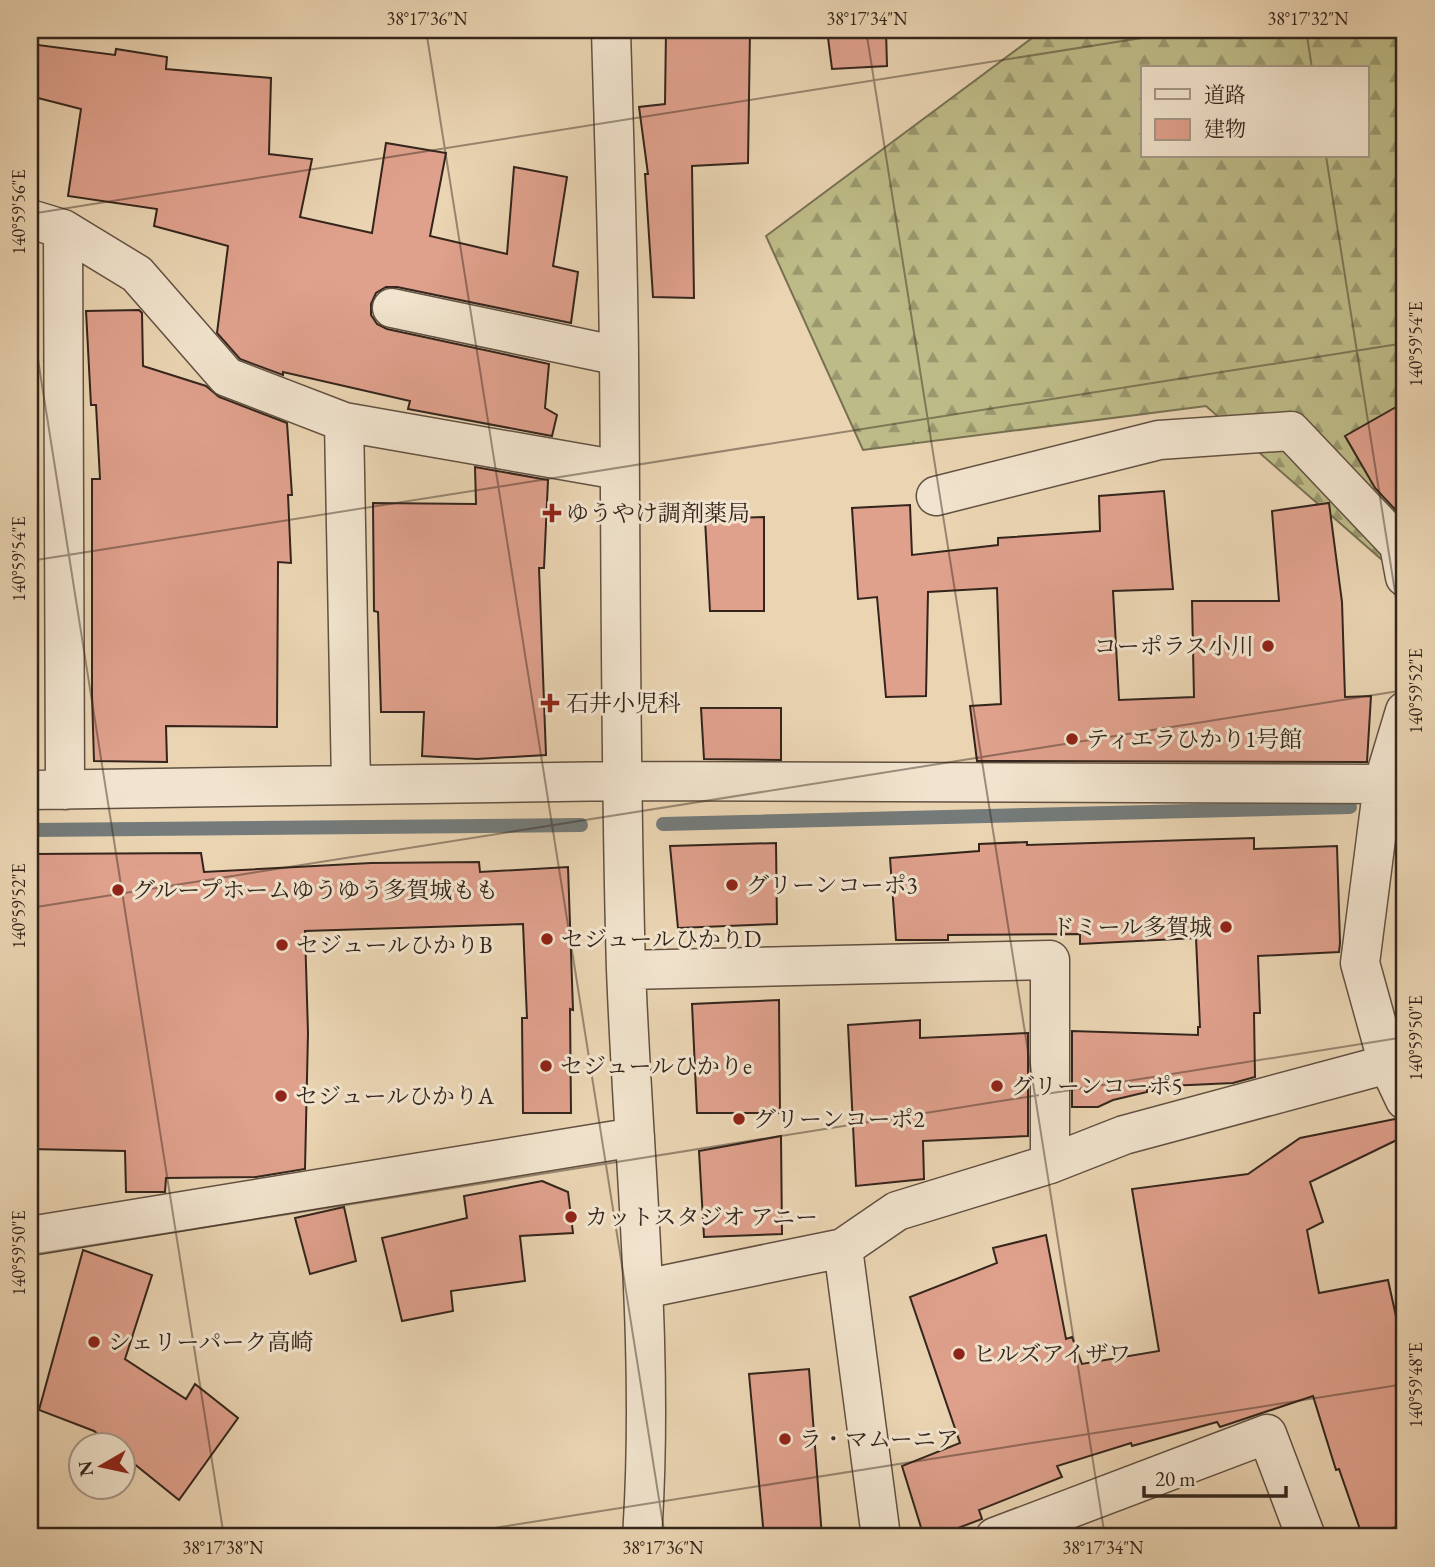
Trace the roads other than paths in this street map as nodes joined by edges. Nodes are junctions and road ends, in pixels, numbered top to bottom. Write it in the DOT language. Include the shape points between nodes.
graph roads {
  1 [pos="611,30"];
  2 [pos="46,224"];
  3 [pos="392,308"];
  4 [pos="620,356"];
  5 [pos="344,422"];
  6 [pos="619,470"];
  7 [pos="936,496"];
  8 [pos="1405,577"];
  9 [pos="1405,711"];
  10 [pos="623,781"];
  11 [pos="351,784"];
  12 [pos="1383,785"];
  13 [pos="48,790"];
  14 [pos="626,971"];
  15 [pos="1396,1064"];
  16 [pos="1405,1100"];
  17 [pos="635,1137"];
  18 [pos="1050,1164"];
  19 [pos="30,1236"];
  20 [pos="843,1248"];
  21 [pos="644,1289"];
  22 [pos="642,1537"];
  23 [pos="881,1537"];
  24 [pos="995,1537"];
  25 [pos="1306,1537"];
  1 -- 4 [label="street"];
  2 -- 5 [label="street" via="136,274 227,377"];
  2 -- 13 [label="street"];
  3 -- 4 [label="street"];
  4 -- 6 [label="street"];
  5 -- 6 [label="street"];
  5 -- 11 [label="street"];
  6 -- 10 [label="street"];
  7 -- 8 [label="street" via="1159,440 1291,431 1399,545"];
  9 -- 12 [label="street"];
  10 -- 11 [label="street"];
  10 -- 12 [label="street"];
  10 -- 14 [label="street"];
  11 -- 13 [label="street"];
  12 -- 15 [label="street" via="1360,963"];
  14 -- 17 [label="street"];
  14 -- 18 [label="street" via="1050,960"];
  15 -- 16 [label="street"];
  15 -- 18 [label="street" via="1124,1135"];
  17 -- 19 [label="street"];
  17 -- 21 [label="street"];
  18 -- 20 [label="street" via="897,1211"];
  20 -- 21 [label="street"];
  20 -- 23 [label="street"];
  21 -- 22 [label="street" via="646,1481"];
  24 -- 25 [label="street" via="1267,1434"];
}
